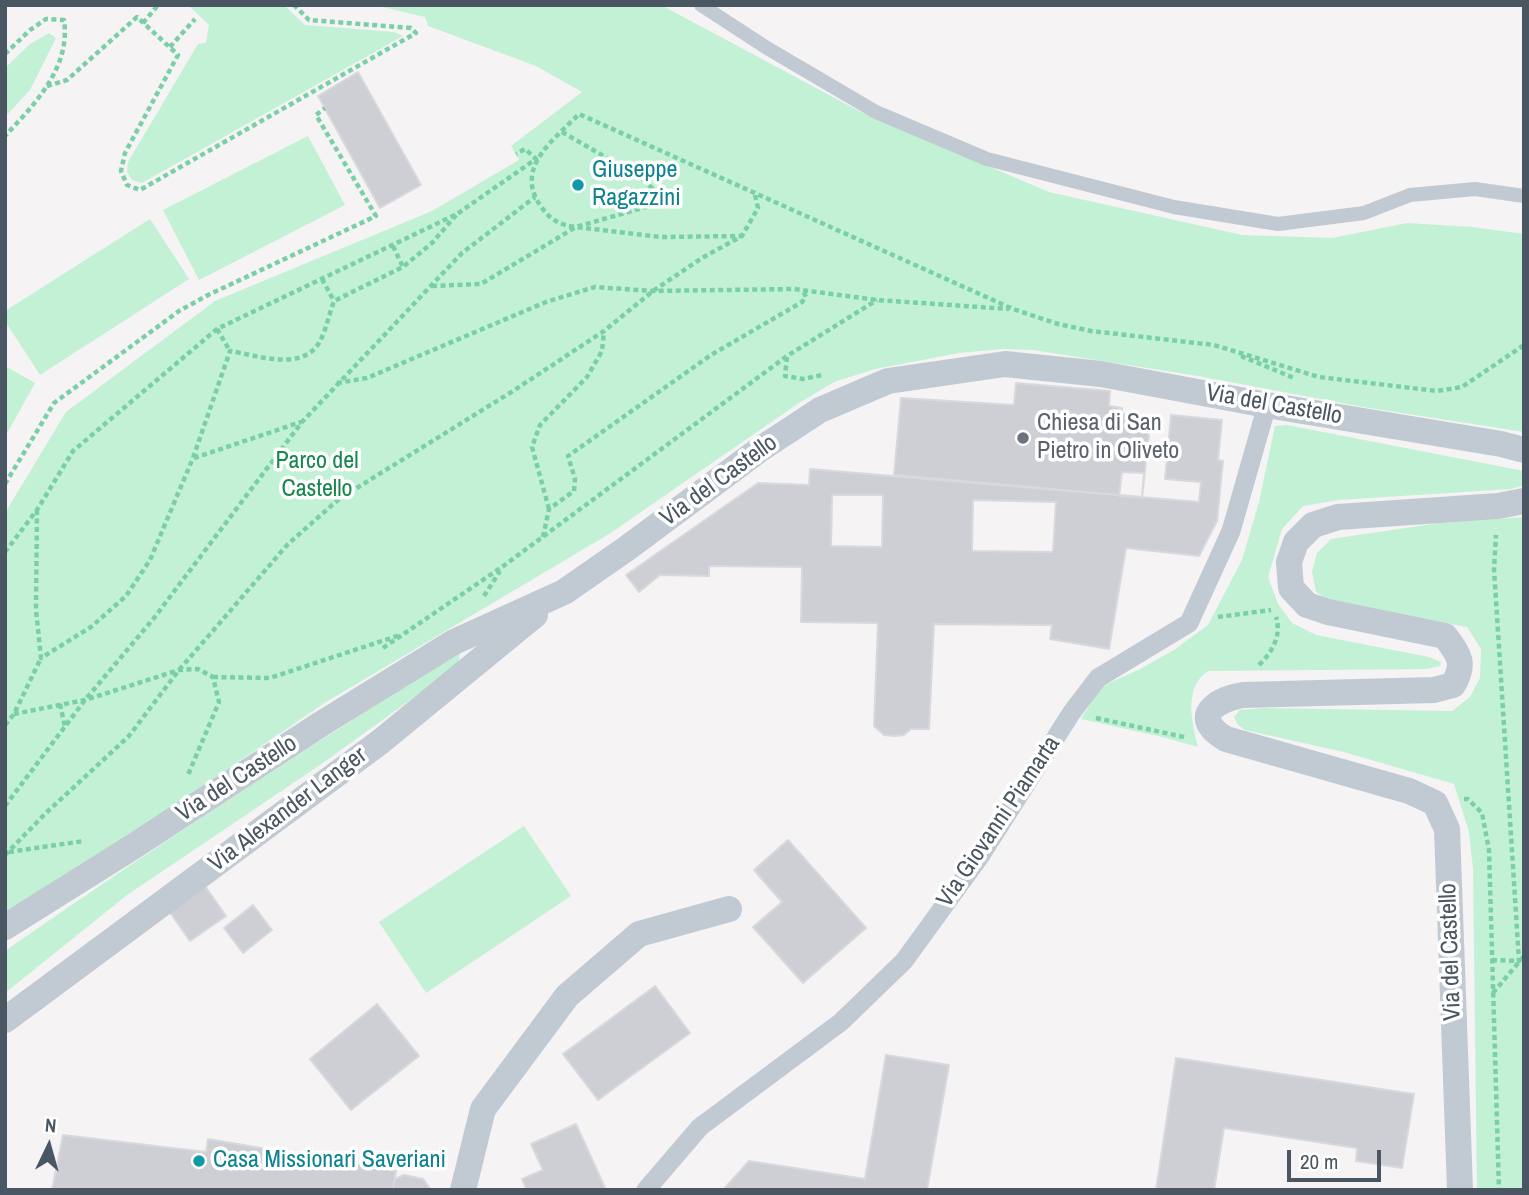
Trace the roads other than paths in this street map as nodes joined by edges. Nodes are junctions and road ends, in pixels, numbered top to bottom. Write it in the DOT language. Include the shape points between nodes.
graph roads {
  1 [pos="701,5"];
  2 [pos="1524,196"];
  3 [pos="1267,405"];
  4 [pos="1524,450"];
  5 [pos="1524,501"];
  6 [pos="564,592"];
  7 [pos="729,909"];
  8 [pos="5,927"];
  9 [pos="5,1020"];
  10 [pos="463,1190"];
  11 [pos="646,1190"];
  12 [pos="1460,1190"];
  1 -- 2 [label="lane" via="888,117 987,159 1174,207 1278,224 1364,213 1410,195 1475,189"];
  3 -- 4 [label="street, Via del Castello"];
  3 -- 6 [label="street, Via del Castello" via="1101,373 1005,364 888,382 820,410"];
  3 -- 11 [label="street, Via Giovanni Piamarta" via="1231,531 1189,623 1098,678 981,855 904,961 841,1021 700,1127"];
  5 -- 12 [label="street, Via del Castello" via="1338,517 1313,525 1296,542 1289,562 1291,588 1307,605 1445,636 1459,655 1461,672 1453,685 1434,690 1280,692 1226,698 1208,714 1214,732 1226,739 1409,791 1435,803 1447,828"];
  6 -- 8 [label="street, Via del Castello" via="454,642"];
  6 -- 9 [label="street, Via Alexander Langer" via="380,741"];
  7 -- 10 [label="street" via="639,934 567,996 483,1109"];
}
